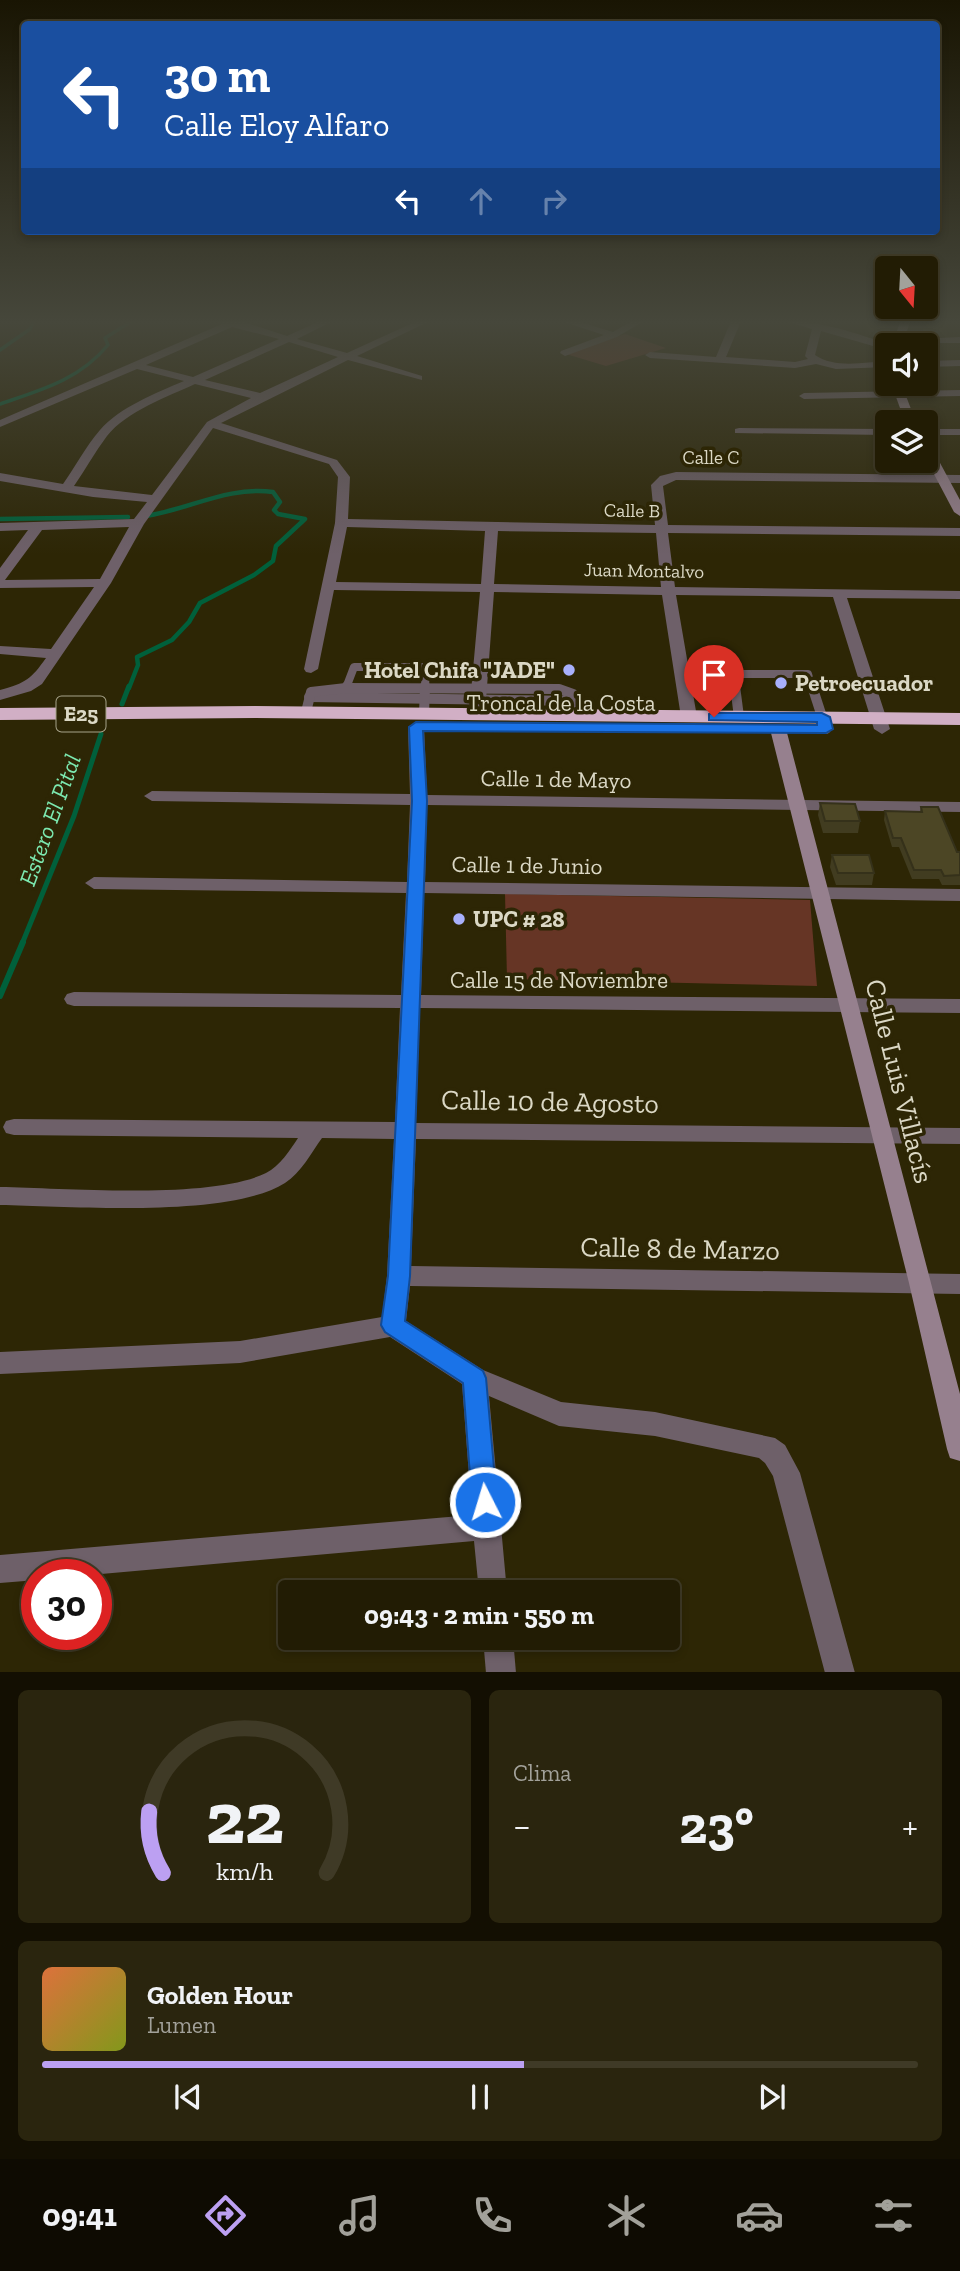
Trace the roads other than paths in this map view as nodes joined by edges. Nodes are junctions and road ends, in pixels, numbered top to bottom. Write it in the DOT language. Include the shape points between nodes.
graph roads {
  1 [pos="59,399"];
  2 [pos="154,399"];
  3 [pos="257,399"];
  4 [pos="0,424"];
  5 [pos="211,424"];
  6 [pos="739,431"];
  7 [pos="875,432"];
  8 [pos="938,432"];
  9 [pos="960,432"];
  10 [pos="938,470"];
  11 [pos="0,477"];
  12 [pos="943,479"];
  13 [pos="960,479"];
  14 [pos="67,488"];
  15 [pos="157,499"];
  16 [pos="960,512"];
  17 [pos="138,523"];
  18 [pos="341,523"];
  19 [pos="38,526"];
  20 [pos="0,527"];
  21 [pos="492,527"];
  22 [pos="660,530"];
  23 [pos="960,532"];
  24 [pos="0,577"];
  25 [pos="104,583"];
  26 [pos="0,584"];
  27 [pos="327,586"];
  28 [pos="486,588"];
  29 [pos="668,589"];
  30 [pos="839,594"];
  31 [pos="960,594"];
  32 [pos="0,650"];
  33 [pos="57,654"];
  34 [pos="312,669"];
  35 [pos="426,688"];
  36 [pos="0,695"];
  37 [pos="343,699"];
  38 [pos="478,701"];
  39 [pos="579,708"];
  40 [pos="421,713"];
  41 [pos="0,714"];
  42 [pos="163,715"];
  43 [pos="689,717"];
  44 [pos="739,718"];
  45 [pos="960,719"];
  46 [pos="824,723"];
  47 [pos="880,724"];
  48 [pos="778,729"];
  49 [pos="960,730"];
  50 [pos="152,796"];
  51 [pos="419,801"];
  52 [pos="799,804"];
  53 [pos="960,807"];
  54 [pos="93,883"];
  55 [pos="416,888"];
  56 [pos="822,893"];
  57 [pos="960,895"];
  58 [pos="74,999"];
  59 [pos="411,1004"];
  60 [pos="850,1005"];
  61 [pos="960,1006"];
  62 [pos="14,1127"];
  63 [pos="317,1129"];
  64 [pos="405,1129"];
  65 [pos="883,1135"];
  66 [pos="960,1136"];
  67 [pos="0,1196"];
  68 [pos="399,1276"];
  69 [pos="921,1283"];
  70 [pos="960,1284"];
  71 [pos="393,1325"];
  72 [pos="0,1363"];
  73 [pos="474,1378"];
  74 [pos="960,1449"];
  75 [pos="487,1527"];
  76 [pos="0,1569"];
  77 [pos="492,1580"];
  78 [pos="499,1650"];
  79 [pos="501,1672"];
  80 [pos="840,1672"];
  1 -- 4 [label="street"];
  2 -- 14 [label="street" via="104,432"];
  3 -- 5 [label="street"];
  5 -- 15 [label="street"];
  5 -- 18 [label="street" via="338,466 345,483"];
  6 -- 7 [label="street"];
  8 -- 9 [label="street"];
  10 -- 12 [label="street"];
  11 -- 14 [label="street"];
  12 -- 13 [label="street, Calle C"];
  12 -- 16 [label="street"];
  12 -- 22 [label="street, Calle C" via="672,477 657,485"];
  14 -- 15 [label="street"];
  15 -- 17 [label="street"];
  17 -- 19 [label="street"];
  17 -- 25 [label="street"];
  18 -- 21 [label="street, Calle B"];
  18 -- 27 [label="street"];
  19 -- 20 [label="street"];
  19 -- 24 [label="street"];
  21 -- 22 [label="street, Calle B"];
  21 -- 28 [label="street"];
  22 -- 23 [label="street, Calle B"];
  22 -- 29 [label="street, Calle C"];
  25 -- 26 [label="street"];
  25 -- 33 [label="street"];
  27 -- 28 [label="street, Juan Montalvo"];
  27 -- 34 [label="street"];
  28 -- 29 [label="street, Juan Montalvo"];
  28 -- 38 [label="street"];
  29 -- 30 [label="street, Juan Montalvo"];
  29 -- 43 [label="street, Calle C"];
  30 -- 31 [label="street, Juan Montalvo"];
  30 -- 47 [label="street"];
  32 -- 33 [label="street"];
  33 -- 36 [label="street" via="37,681"];
  35 -- 37 [label="lane"];
  35 -- 37 [label="lane" via="426,667 355,667"];
  35 -- 38 [label="lane"];
  35 -- 40 [label="lane"];
  37 -- 40 [label="highway, Troncal de la Costa / E25"];
  37 -- 42 [label="highway, Troncal de la Costa / E25"];
  38 -- 39 [label="highway, Troncal de la Costa / E25"];
  38 -- 39 [label="lane" via="564,690 573,694"];
  38 -- 40 [label="highway, Troncal de la Costa / E25"];
  39 -- 43 [label="highway, Troncal de la Costa / E25"];
  40 -- 42 [label="highway, Troncal de la Costa / E25" via="256,724"];
  40 -- 48 [label="highway, Troncal de la Costa / E25"];
  40 -- 51 [label="street"];
  41 -- 42 [label="highway, Troncal de la Costa / E25"];
  43 -- 44 [label="highway, Troncal de la Costa / E25"];
  44 -- 46 [label="highway, Troncal de la Costa / E25"];
  44 -- 46 [label="lane" via="733,674 808,674"];
  45 -- 47 [label="highway, Troncal de la Costa / E25"];
  46 -- 47 [label="highway, Troncal de la Costa / E25"];
  46 -- 48 [label="highway, Troncal de la Costa / E25"];
  47 -- 49 [label="highway, Troncal de la Costa / E25"];
  48 -- 52 [label="street, Calle Luis Villacís"];
  50 -- 51 [label="street, Calle 1 de Mayo"];
  51 -- 52 [label="street, Calle 1 de Mayo"];
  51 -- 55 [label="street"];
  52 -- 53 [label="street, Calle 1 de Mayo"];
  52 -- 56 [label="street, Calle Luis Villacís"];
  54 -- 55 [label="street, Calle 1 de Junio"];
  55 -- 56 [label="street, Calle 1 de Junio"];
  55 -- 59 [label="street"];
  56 -- 57 [label="street, Calle 1 de Junio"];
  56 -- 60 [label="street, Calle Luis Villacís"];
  58 -- 59 [label="street, Calle 15 de Noviembre"];
  59 -- 60 [label="street, Calle 15 de Noviembre"];
  59 -- 64 [label="street"];
  60 -- 61 [label="street, Calle 15 de Noviembre"];
  60 -- 65 [label="street, Calle Luis Villacís"];
  62 -- 63 [label="street, Calle 10 de Agosto"];
  63 -- 64 [label="street, Calle 10 de Agosto"];
  63 -- 67 [label="street" via="277,1178 248,1190 210,1195"];
  64 -- 65 [label="street, Calle 10 de Agosto"];
  64 -- 68 [label="street"];
  65 -- 66 [label="street, Calle 10 de Agosto"];
  65 -- 69 [label="street, Calle Luis Villacís"];
  68 -- 69 [label="street, Calle 8 de Marzo"];
  68 -- 71 [label="street"];
  69 -- 70 [label="street, Calle 8 de Marzo"];
  69 -- 74 [label="street, Calle Luis Villacís"];
  71 -- 72 [label="street" via="240,1352"];
  71 -- 73 [label="street"];
  73 -- 75 [label="street"];
  73 -- 80 [label="street" via="559,1414 655,1424 765,1447 775,1454 786,1473"];
  75 -- 76 [label="street"];
  75 -- 77 [label="street"];
  78 -- 79 [label="street"];
}
